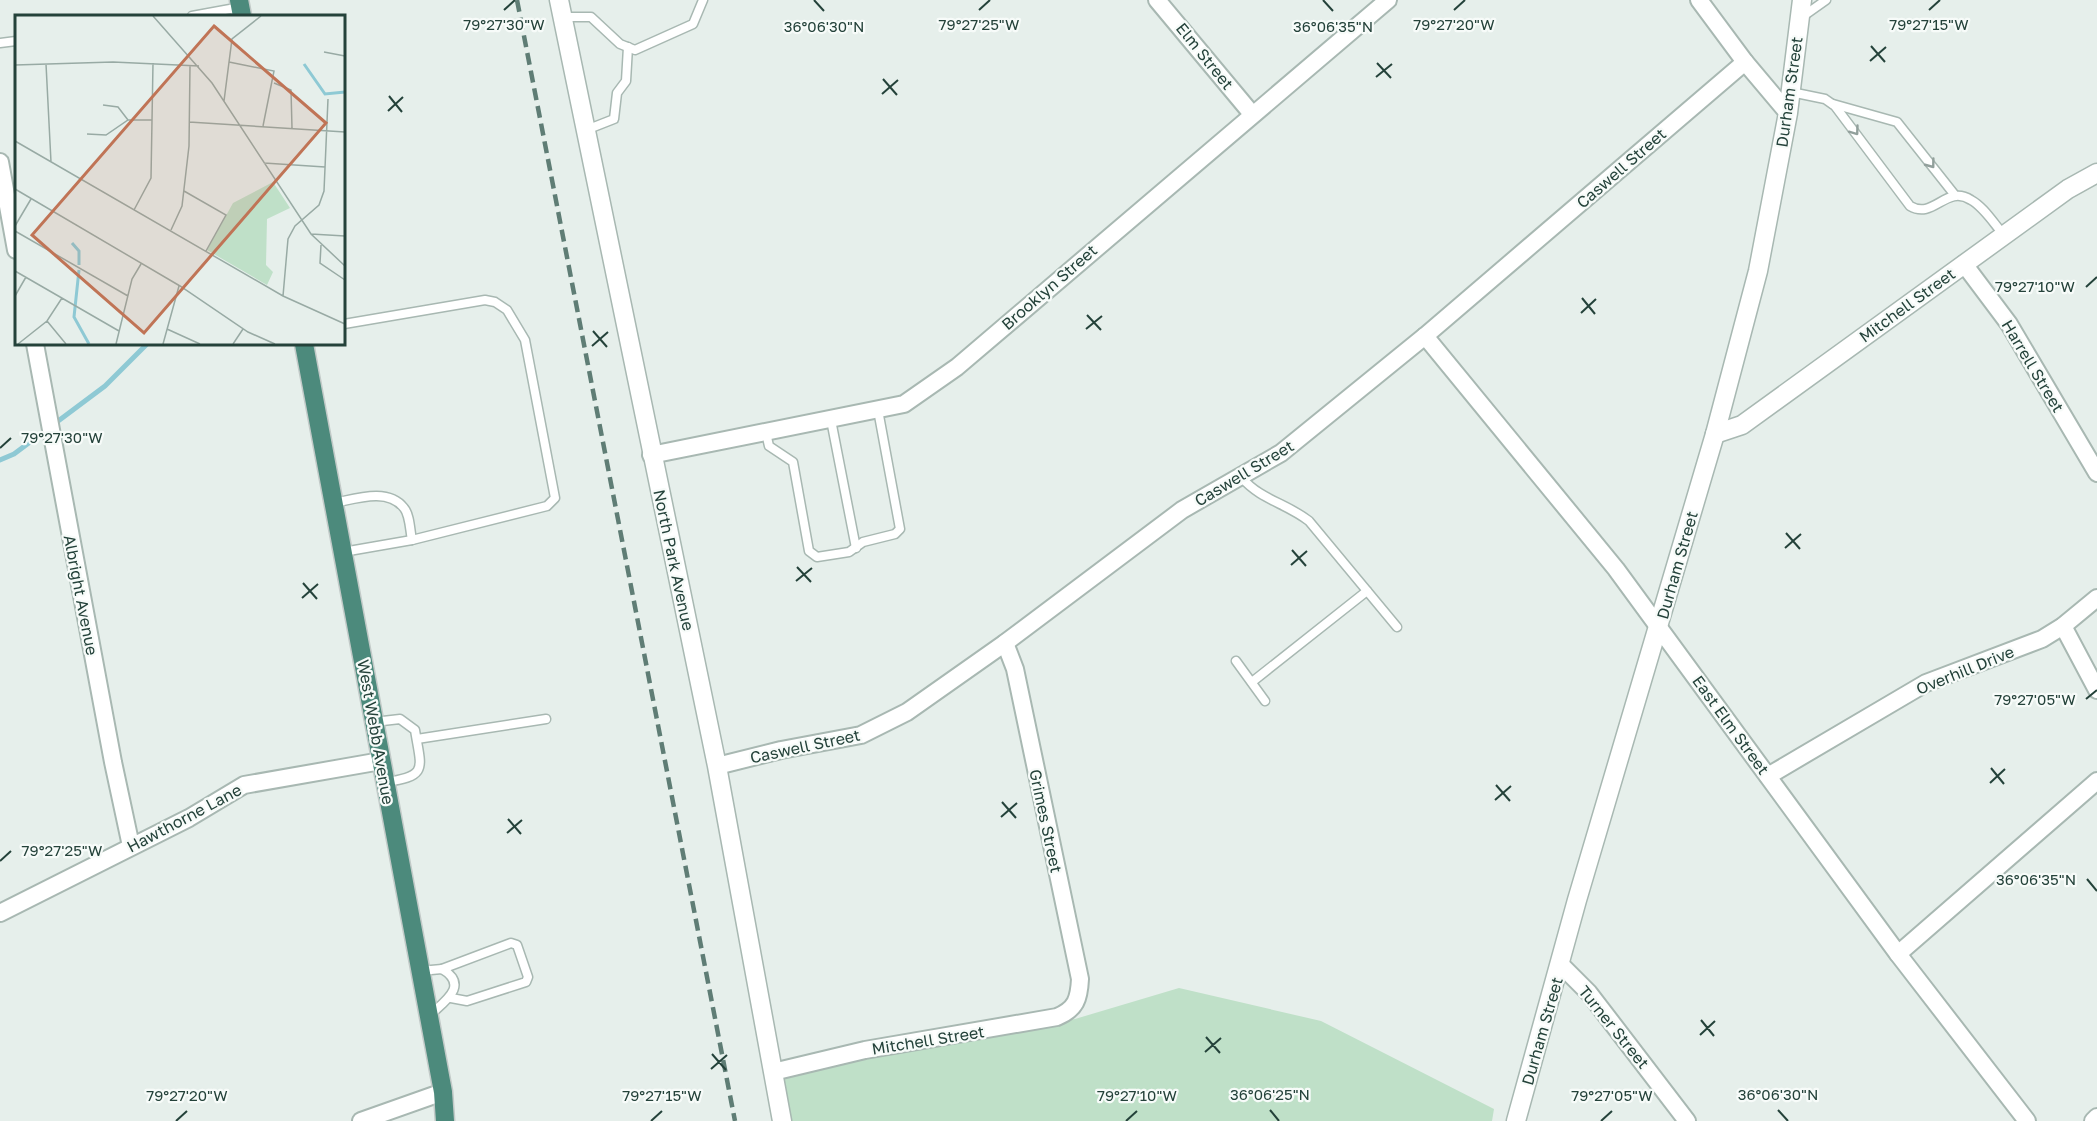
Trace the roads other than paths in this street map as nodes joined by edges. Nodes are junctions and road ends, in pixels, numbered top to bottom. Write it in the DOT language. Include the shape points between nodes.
graph roads {
  1 [pos="703,0"];
  2 [pos="1157,0"];
  3 [pos="1388,0"];
  4 [pos="1699,0"];
  5 [pos="1802,0"];
  6 [pos="1826,0"];
  7 [pos="241,8"];
  8 [pos="561,9"];
  9 [pos="198,15"];
  10 [pos="1799,19"];
  11 [pos="15,41"];
  12 [pos="0,43"];
  13 [pos="628,47"];
  14 [pos="1745,63"];
  15 [pos="1791,92"];
  16 [pos="1832,104"];
  17 [pos="1788,113"];
  18 [pos="1252,114"];
  19 [pos="585,130"];
  20 [pos="0,162"];
  21 [pos="2097,172"];
  22 [pos="1954,194"];
  23 [pos="2004,235"];
  24 [pos="15,244"];
  25 [pos="1964,264"];
  26 [pos="345,324"];
  27 [pos="1425,336"];
  28 [pos="35,345"];
  29 [pos="304,345"];
  30 [pos="878,410"];
  31 [pos="831,420"];
  32 [pos="766,433"];
  33 [pos="1715,434"];
  34 [pos="651,455"];
  35 [pos="2097,473"];
  36 [pos="1242,478"];
  37 [pos="333,503"];
  38 [pos="412,540"];
  39 [pos="856,548"];
  40 [pos="342,552"];
  41 [pos="1367,591"];
  42 [pos="2097,598"];
  43 [pos="2063,626"];
  44 [pos="1397,627"];
  45 [pos="1658,627"];
  46 [pos="1005,643"];
  47 [pos="1236,661"];
  48 [pos="1252,682"];
  49 [pos="2097,690"];
  50 [pos="1265,701"];
  51 [pos="546,719"];
  52 [pos="374,722"];
  53 [pos="417,739"];
  54 [pos="381,761"];
  55 [pos="717,766"];
  56 [pos="1768,776"];
  57 [pos="2097,782"];
  58 [pos="385,783"];
  59 [pos="131,846"];
  60 [pos="0,913"];
  61 [pos="1898,954"];
  62 [pos="1560,964"];
  63 [pos="442,969"];
  64 [pos="420,971"];
  65 [pos="451,998"];
  66 [pos="1077,1001"];
  67 [pos="429,1016"];
  68 [pos="773,1072"];
  69 [pos="443,1092"];
  70 [pos="2097,1117"];
  71 [pos="361,1121"];
  72 [pos="445,1121"];
  73 [pos="782,1121"];
  74 [pos="1516,1121"];
  75 [pos="1687,1121"];
  76 [pos="2026,1121"];
  77 [pos="2093,1121"];
  1 -- 13 [label="lane" via="693,24 635,50"];
  2 -- 18 [label="street, Elm Street"];
  3 -- 18 [label="street, Brooklyn Street"];
  4 -- 14 [label="street"];
  5 -- 10 [label="street, Durham Street"];
  6 -- 10 [label="lane"];
  7 -- 9 [label="lane"];
  8 -- 13 [label="lane" via="591,17"];
  8 -- 19 [label="street, North Park Avenue"];
  10 -- 15 [label="street, Durham Street"];
  11 -- 12 [label="lane"];
  13 -- 19 [label="lane" via="626,81 617,93 614,119"];
  14 -- 17 [label="street"];
  14 -- 27 [label="street, Caswell Street"];
  15 -- 16 [label="lane"];
  15 -- 17 [label="street, Durham Street"];
  16 -- 22 [label="lane, one-way" via="1897,122"];
  16 -- 22 [label="lane, one-way" via="1910,206 1918,211 1927,210"];
  17 -- 33 [label="street, Durham Street" via="1758,271"];
  18 -- 30 [label="street, Brooklyn Street" via="957,367 904,404"];
  19 -- 34 [label="street, North Park Avenue"];
  20 -- 24 [label="street"];
  21 -- 23 [label="street, Mitchell Street"];
  22 -- 23 [label="lane" via="1973,201"];
  23 -- 25 [label="street, Mitchell Street"];
  25 -- 33 [label="street, Mitchell Street" via="1742,425"];
  25 -- 35 [label="street, Harrell Street" via="2009,324"];
  26 -- 38 [label="lane" via="485,300 507,310 525,340 555,498 547,506"];
  27 -- 36 [label="street, Caswell Street" via="1281,453"];
  27 -- 45 [label="street, East Elm Street" via="1616,569"];
  28 -- 59 [label="street, Albright Avenue"];
  29 -- 37 [label="highway, West Webb Avenue"];
  30 -- 31 [label="street, Brooklyn Street"];
  30 -- 39 [label="lane" via="900,529"];
  31 -- 32 [label="street, Brooklyn Street"];
  31 -- 39 [label="lane"];
  32 -- 34 [label="street, Brooklyn Street"];
  32 -- 39 [label="lane" via="769,446 793,462 809,551 817,557"];
  33 -- 45 [label="street, Durham Street"];
  34 -- 55 [label="street, North Park Avenue"];
  36 -- 41 [label="lane" via="1254,492 1309,521"];
  36 -- 46 [label="street, Caswell Street" via="1182,510"];
  37 -- 38 [label="lane" via="375,495 394,498 406,509"];
  37 -- 40 [label="highway, West Webb Avenue"];
  38 -- 40 [label="lane"];
  40 -- 52 [label="highway, West Webb Avenue"];
  41 -- 44 [label="lane"];
  41 -- 48 [label="lane"];
  42 -- 43 [label="street, Overhill Drive"];
  43 -- 49 [label="street"];
  43 -- 56 [label="street, Overhill Drive" via="2019,649 1926,683"];
  45 -- 56 [label="street, East Elm Street"];
  45 -- 62 [label="street, Durham Street"];
  46 -- 55 [label="street, Caswell Street" via="907,712 861,735"];
  46 -- 66 [label="street, Grimes Street" via="1014,669 1080,979"];
  47 -- 48 [label="lane"];
  48 -- 50 [label="lane"];
  51 -- 53 [label="lane"];
  52 -- 53 [label="lane" via="400,719 415,730"];
  52 -- 54 [label="highway, West Webb Avenue"];
  53 -- 58 [label="lane" via="421,763 417,771 410,779"];
  54 -- 58 [label="highway, West Webb Avenue"];
  54 -- 59 [label="street, Hawthorne Lane" via="244,785"];
  55 -- 68 [label="street, North Park Avenue"];
  56 -- 61 [label="street, East Elm Street"];
  57 -- 61 [label="street"];
  58 -- 64 [label="highway, West Webb Avenue"];
  59 -- 60 [label="street, Hawthorne Lane"];
  61 -- 76 [label="street, East Elm Street"];
  62 -- 74 [label="street, Durham Street"];
  62 -- 75 [label="street, Turner Street" via="1589,993"];
  63 -- 64 [label="lane"];
  63 -- 65 [label="lane" via="450,976 454,991"];
  63 -- 65 [label="lane" via="512,943 517,945 528,977 526,982 467,1000"];
  64 -- 67 [label="highway, West Webb Avenue"];
  65 -- 67 [label="lane"];
  66 -- 68 [label="street, Mitchell Street" via="1070,1012 1057,1017 865,1050"];
  67 -- 69 [label="highway, West Webb Avenue"];
  68 -- 73 [label="street, North Park Avenue"];
  69 -- 71 [label="street"];
  69 -- 72 [label="highway, West Webb Avenue"];
  70 -- 77 [label="street"];
}
